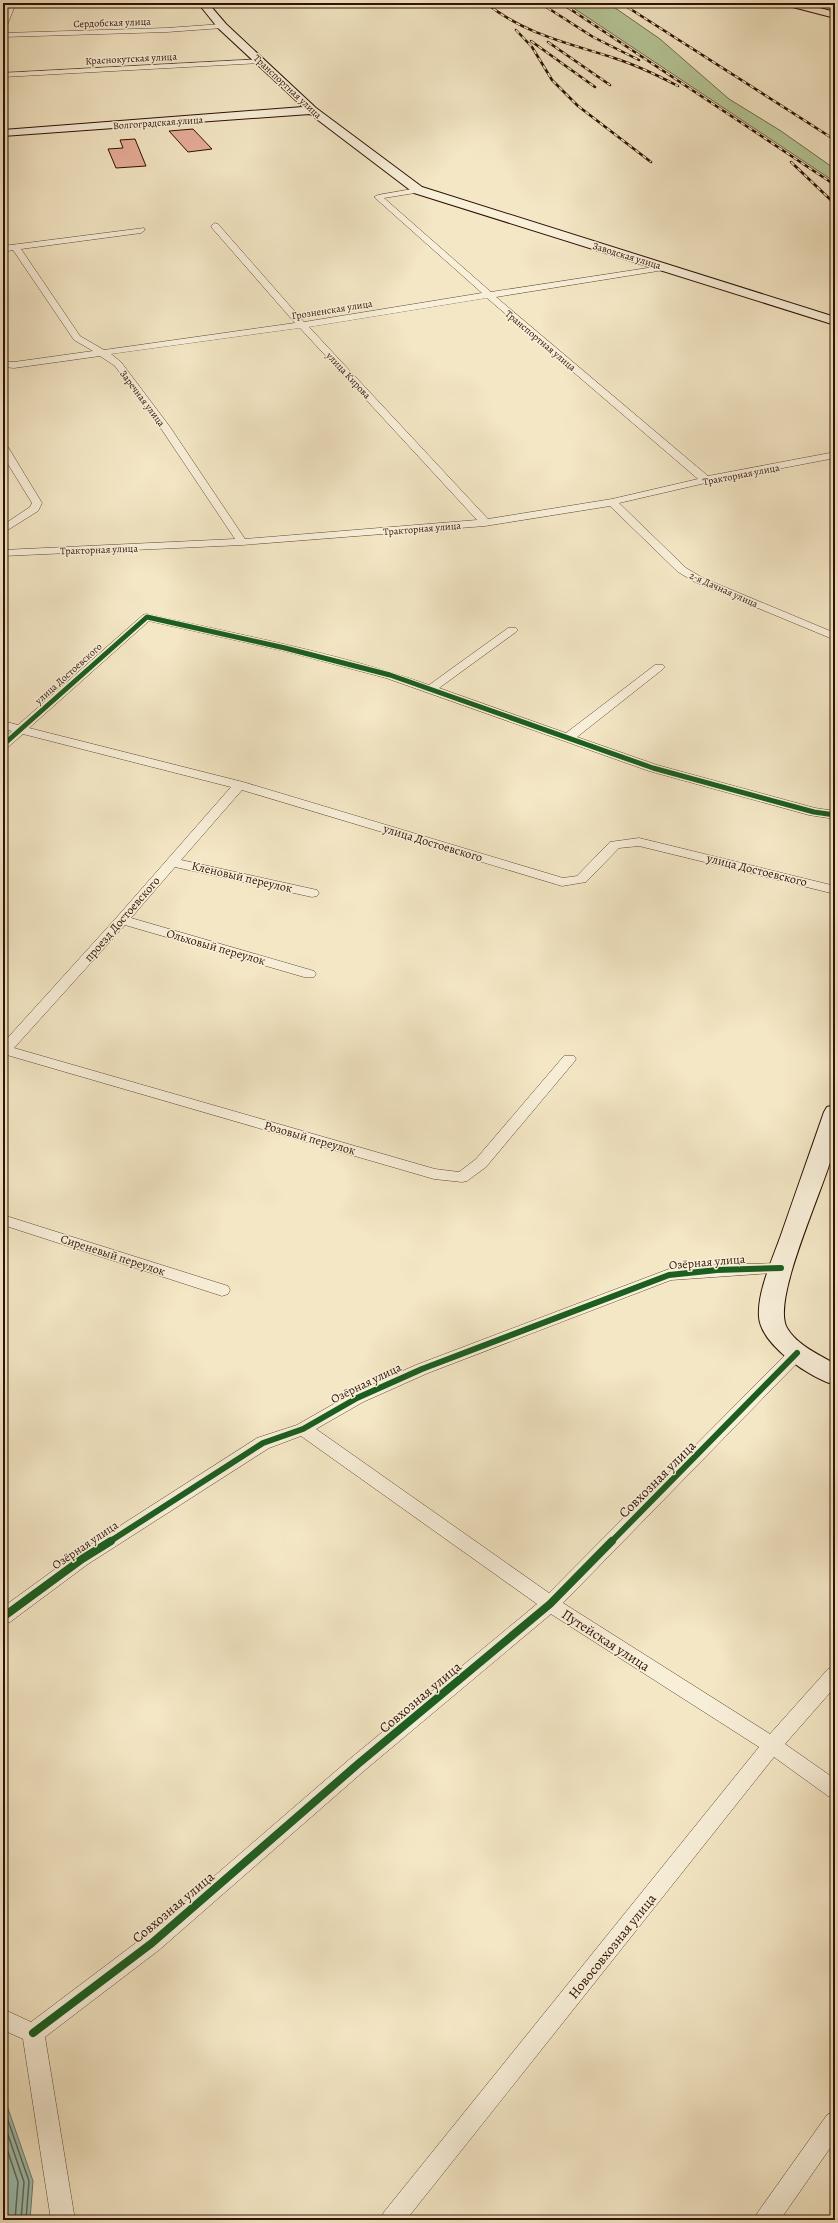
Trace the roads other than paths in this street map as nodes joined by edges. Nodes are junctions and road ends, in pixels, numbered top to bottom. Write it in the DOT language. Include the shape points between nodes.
graph roads {
  1 [pos="13,3"];
  2 [pos="203,3"];
  3 [pos="789,3"];
  4 [pos="803,3"];
  5 [pos="835,11"];
  6 [pos="835,15"];
  7 [pos="222,26"];
  8 [pos="3,31"];
  9 [pos="3,35"];
  10 [pos="261,61"];
  11 [pos="3,75"];
  12 [pos="312,110"];
  13 [pos="3,133"];
  14 [pos="418,190"];
  15 [pos="215,226"];
  16 [pos="141,230"];
  17 [pos="16,248"];
  18 [pos="3,249"];
  19 [pos="664,267"];
  20 [pos="490,296"];
  21 [pos="835,321"];
  22 [pos="302,325"];
  23 [pos="102,353"];
  24 [pos="3,364"];
  25 [pos="3,447"];
  26 [pos="835,455"];
  27 [pos="706,480"];
  28 [pos="612,502"];
  29 [pos="485,523"];
  30 [pos="3,530"];
  31 [pos="242,542"];
  32 [pos="3,553"];
  33 [pos="512,630"];
  34 [pos="835,637"];
  35 [pos="659,667"];
  36 [pos="431,689"];
  37 [pos="3,725"];
  38 [pos="20,730"];
  39 [pos="568,738"];
  40 [pos="3,745"];
  41 [pos="239,785"];
  42 [pos="835,815"];
  43 [pos="172,862"];
  44 [pos="835,890"];
  45 [pos="312,893"];
  46 [pos="122,920"];
  47 [pos="309,974"];
  48 [pos="4,1051"];
  49 [pos="569,1060"];
  50 [pos="835,1112"];
  51 [pos="3,1220"];
  52 [pos="781,1268"];
  53 [pos="222,1290"];
  54 [pos="797,1353"];
  55 [pos="835,1376"];
  56 [pos="303,1429"];
  57 [pos="550,1604"];
  58 [pos="3,1617"];
  59 [pos="835,1674"];
  60 [pos="772,1745"];
  61 [pos="835,1790"];
  62 [pos="3,2019"];
  63 [pos="33,2033"];
  64 [pos="835,2122"];
  65 [pos="63,2220"];
  66 [pos="392,2220"];
  67 [pos="766,2220"];
  1 -- 8 [label="street"];
  2 -- 7 [label="street, Транспортная улица"];
  3 -- 6 [label="main road"];
  4 -- 5 [label="main road"];
  7 -- 9 [label="street, Сердобская улица"];
  7 -- 10 [label="street, Транспортная улица"];
  10 -- 11 [label="street, Краснокутская улица"];
  10 -- 12 [label="street, Транспортная улица"];
  12 -- 13 [label="street, Волгоградская улица"];
  12 -- 14 [label="street, Транспортная улица"];
  14 -- 19 [label="street, Заводская улица"];
  14 -- 20 [label="street, Транспортная улица" via="378,197"];
  15 -- 22 [label="street, улица Кирова"];
  16 -- 17 [label="street"];
  17 -- 18 [label="street"];
  17 -- 23 [label="street, Заречная улица" via="77,338"];
  19 -- 20 [label="street, Грозненская улица"];
  19 -- 21 [label="street, Заводская улица"];
  20 -- 22 [label="street, Грозненская улица"];
  20 -- 27 [label="street, Транспортная улица"];
  22 -- 23 [label="street, Грозненская улица"];
  22 -- 29 [label="street, улица Кирова"];
  23 -- 24 [label="street, Грозненская улица" via="14,365"];
  23 -- 31 [label="street, Заречная улица" via="118,364"];
  25 -- 30 [label="street" via="37,503 34,509"];
  26 -- 27 [label="street, Тракторная улица"];
  27 -- 28 [label="street, Тракторная улица"];
  28 -- 29 [label="street, Тракторная улица"];
  28 -- 34 [label="street, 2-я Дачная улица" via="682,570"];
  29 -- 31 [label="street, Тракторная улица"];
  31 -- 32 [label="street, Тракторная улица"];
  33 -- 36 [label="street"];
  35 -- 39 [label="street"];
  36 -- 38 [label="street, улица Достоевского" via="390,675 293,650 147,617"];
  36 -- 39 [label="street"];
  37 -- 38 [label="street, улица Достоевского"];
  38 -- 40 [label="street, улица Достоевского"];
  38 -- 41 [label="street, улица Достоевского"];
  39 -- 42 [label="street" via="654,768 814,812"];
  41 -- 43 [label="street, проезд Достоевского"];
  41 -- 44 [label="street, улица Достоевского" via="562,882 581,879 615,845 639,842"];
  43 -- 45 [label="street, Кленовый переулок"];
  43 -- 46 [label="street, проезд Достоевского"];
  46 -- 47 [label="street, Ольховый переулок"];
  46 -- 48 [label="street, проезд Достоевского"];
  48 -- 49 [label="street, Розовый переулок" via="434,1174 462,1178 481,1163"];
  50 -- 52 [label="street"];
  51 -- 53 [label="street, Сиреневый переулок"];
  52 -- 54 [label="street" via="771,1318 776,1331"];
  52 -- 56 [label="street, Озёрная улица" via="669,1275 422,1369 356,1398"];
  54 -- 55 [label="street"];
  54 -- 57 [label="street, Совхозная улица"];
  56 -- 57 [label="street, Путейская улица"];
  56 -- 58 [label="street, Озёрная улица" via="263,1443 82,1559"];
  57 -- 60 [label="street, Путейская улица"];
  57 -- 63 [label="street, Совхозная улица" via="352,1769 152,1942"];
  59 -- 60 [label="street, Новосовхозная улица"];
  60 -- 61 [label="street, Путейская улица"];
  60 -- 66 [label="street, Новосовхозная улица"];
  62 -- 63 [label="street"];
  63 -- 65 [label="street"];
  64 -- 67 [label="street"];
}
